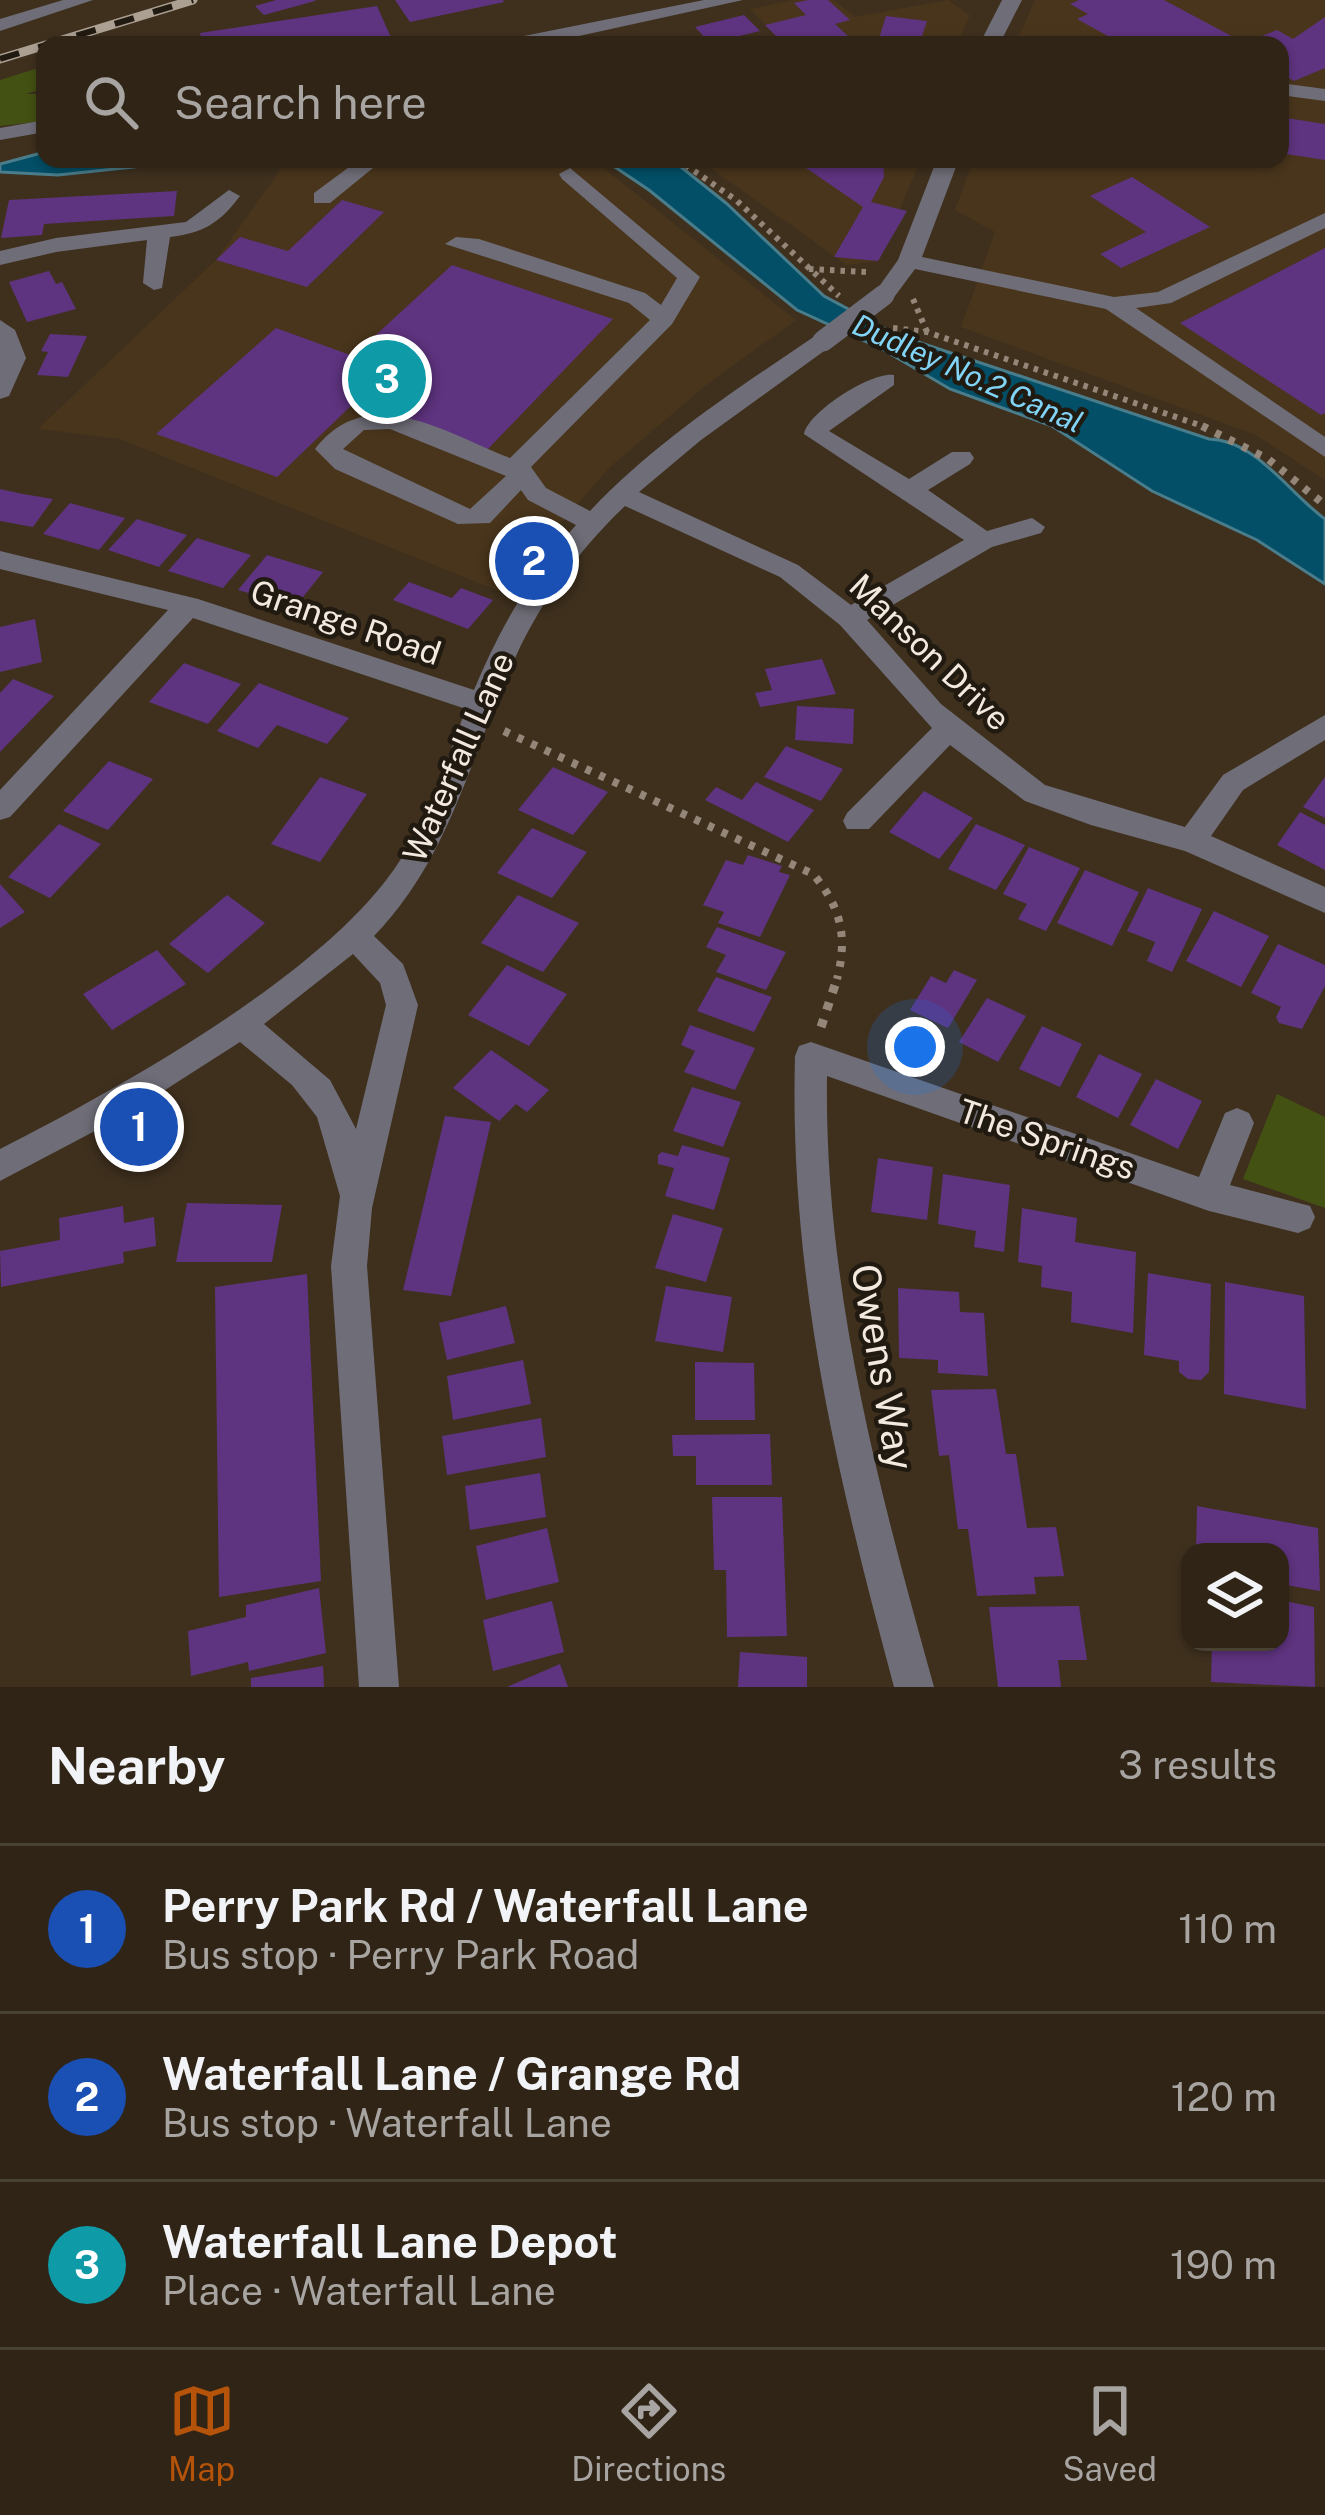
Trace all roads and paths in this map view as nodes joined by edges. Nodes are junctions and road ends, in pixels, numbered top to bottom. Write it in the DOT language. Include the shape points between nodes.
graph roads {
  1 [pos="83,0"];
  2 [pos="733,0"];
  3 [pos="1012,0"];
  4 [pos="683,5"];
  5 [pos="0,26"];
  6 [pos="548,36"];
  7 [pos="994,36"];
  8 [pos="1289,89"];
  9 [pos="1325,94"];
  10 [pos="36,128"];
  11 [pos="0,134"];
  12 [pos="361,168"];
  13 [pos="690,168"];
  14 [pos="944,168"];
  15 [pos="570,174"];
  16 [pos="229,196"];
  17 [pos="322,198"];
  18 [pos="1325,220"];
  19 [pos="159,234"];
  20 [pos="456,244"];
  21 [pos="0,258"];
  22 [pos="905,268"];
  23 [pos="808,269"];
  24 [pos="154,283"];
  25 [pos="843,299"];
  26 [pos="1114,304"];
  27 [pos="880,306"];
  28 [pos="664,320"];
  29 [pos="0,327"];
  30 [pos="886,380"];
  31 [pos="0,391"];
  32 [pos="1325,449"];
  33 [pos="961,458"];
  34 [pos="519,471"];
  35 [pos="910,490"];
  36 [pos="623,495"];
  37 [pos="1325,505"];
  38 [pos="593,523"];
  39 [pos="1032,527"];
  40 [pos="983,542"];
  41 [pos="0,560"];
  42 [pos="188,606"];
  43 [pos="850,618"];
  44 [pos="478,710"];
  45 [pos="1325,726"];
  46 [pos="949,728"];
  47 [pos="0,809"];
  48 [pos="858,821"];
  49 [pos="1193,841"];
  50 [pos="1325,901"];
  51 [pos="353,938"];
  52 [pos="242,1025"];
  53 [pos="811,1057"];
  54 [pos="1237,1123"];
  55 [pos="0,1166"];
  56 [pos="1209,1196"];
  57 [pos="355,1208"];
  58 [pos="1298,1217"];
  59 [pos="380,1687"];
  60 [pos="914,1687"];
  1 -- 5 [label="street"];
  2 -- 4 [label="street"];
  3 -- 7 [label="street"];
  4 -- 6 [label="street"];
  8 -- 9 [label="street"];
  10 -- 11 [label="street"];
  12 -- 17 [label="street"];
  13 -- 23 [label="path"];
  14 -- 22 [label="street, Waterfall Lane"];
  15 -- 28 [label="street" via="685,270"];
  16 -- 19 [label="street" via="192,228"];
  18 -- 26 [label="street" via="1163,298"];
  19 -- 21 [label="street"];
  19 -- 24 [label="street"];
  20 -- 28 [label="street" via="637,298"];
  22 -- 23 [label="path"];
  22 -- 26 [label="street"];
  22 -- 27 [label="street, Waterfall Lane"];
  23 -- 25 [label="path"];
  26 -- 32 [label="street"];
  27 -- 36 [label="street, Waterfall Lane, bridge" via="677,445"];
  27 -- 37 [label="path" via="892,327 1223,433"];
  28 -- 34 [label="street"];
  29 -- 31 [label="street" via="16,350"];
  30 -- 35 [label="street" via="818,423 816,434"];
  33 -- 35 [label="street"];
  34 -- 34 [label="street" via="393,421 358,423 327,448 344,464 467,518 481,517"];
  34 -- 38 [label="street" via="537,494"];
  35 -- 40 [label="street"];
  36 -- 38 [label="street, Waterfall Lane"];
  36 -- 43 [label="street, Manson Drive" via="789,572"];
  38 -- 44 [label="street, Waterfall Lane" via="548,573"];
  39 -- 40 [label="street"];
  40 -- 43 [label="street"];
  41 -- 42 [label="street, Grange Road"];
  42 -- 44 [label="street, Grange Road"];
  42 -- 47 [label="street"];
  43 -- 46 [label="street, Manson Drive"];
  44 -- 51 [label="street, Waterfall Lane" via="414,866"];
  44 -- 53 [label="path" via="813,874 833,893 843,922 841,969"];
  45 -- 49 [label="street" via="1240,772 1206,811"];
  46 -- 48 [label="street"];
  46 -- 49 [label="street, Manson Drive" via="1035,793"];
  49 -- 50 [label="street, Manson Drive"];
  51 -- 52 [label="street, Waterfall Lane"];
  51 -- 57 [label="street" via="386,962 402,1005"];
  52 -- 55 [label="street, Waterfall Lane" via="112,1109"];
  52 -- 57 [label="street" via="317,1085 346,1137"];
  53 -- 56 [label="street, The Springs"];
  53 -- 60 [label="street, Owens Way" via="806,1145 818,1264 849,1452"];
  54 -- 56 [label="street"];
  56 -- 58 [label="street, The Springs"];
  57 -- 59 [label="street" via="349,1266"];
}
